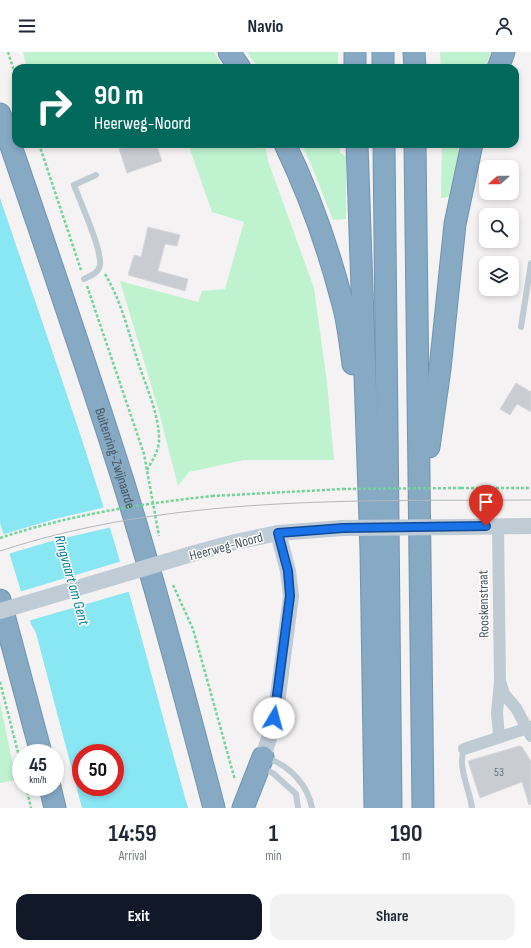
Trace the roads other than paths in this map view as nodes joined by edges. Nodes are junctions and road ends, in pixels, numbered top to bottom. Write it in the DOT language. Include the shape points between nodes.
graph roads {
  1 [pos="229,52"];
  2 [pos="355,52"];
  3 [pos="383,52"];
  4 [pos="414,52"];
  5 [pos="504,52"];
  6 [pos="237,64"];
  7 [pos="355,64"];
  8 [pos="383,64"];
  9 [pos="415,64"];
  10 [pos="500,64"];
  11 [pos="0,114"];
  12 [pos="287,148"];
  13 [pos="357,148"];
  14 [pos="384,148"];
  15 [pos="415,148"];
  16 [pos="471,148"];
  17 [pos="96,175"];
  18 [pos="531,263"];
  19 [pos="84,279"];
  20 [pos="521,327"];
  21 [pos="419,511"];
  22 [pos="498,526"];
  23 [pos="531,526"];
  24 [pos="278,533"];
  25 [pos="371,550"];
  26 [pos="0,600"];
  27 [pos="0,611"];
  28 [pos="500,681"];
  29 [pos="530,730"];
  30 [pos="498,736"];
  31 [pos="39,744"];
  32 [pos="464,749"];
  33 [pos="262,762"];
  34 [pos="244,804"];
  35 [pos="214,808"];
  36 [pos="298,808"];
  37 [pos="312,808"];
  38 [pos="375,808"];
  39 [pos="391,808"];
  40 [pos="423,808"];
  41 [pos="472,808"];
  1 -- 6 [label="highway"];
  2 -- 7 [label="highway"];
  3 -- 8 [label="highway"];
  4 -- 9 [label="highway"];
  5 -- 10 [label="highway"];
  11 -- 35 [label="highway, Buitenring-Zwijnaarde" via="124,485"];
  12 -- 25 [label="highway" via="324,239 343,302 354,368"];
  13 -- 25 [label="highway"];
  14 -- 39 [label="highway"];
  15 -- 21 [label="highway"];
  16 -- 21 [label="highway" via="455,224 440,369"];
  17 -- 19 [label="lane" via="74,186 98,253 100,266 97,272"];
  18 -- 20 [label="lane"];
  21 -- 40 [label="highway"];
  22 -- 23 [label="street, Heerweg-Noord"];
  22 -- 24 [label="street, Heerweg-Noord, bridge" via="343,528"];
  22 -- 28 [label="street, Rooskenstraat"];
  24 -- 27 [label="street, Heerweg-Noord, bridge" via="195,553"];
  24 -- 33 [label="street" via="288,571 290,596 274,718"];
  25 -- 38 [label="highway"];
  26 -- 31 [label="highway"];
  28 -- 29 [label="street, Rooskenstraat" via="504,694"];
  28 -- 30 [label="street, Rooskenstraat" via="497,694"];
  29 -- 30 [label="street, Rooskenstraat"];
  30 -- 32 [label="street, Rooskenstraat"];
  32 -- 41 [label="lane" via="462,763"];
  33 -- 34 [label="highway"];
  33 -- 36 [label="lane" via="296,794"];
  33 -- 37 [label="lane" via="278,763 299,779 310,797"];
}
